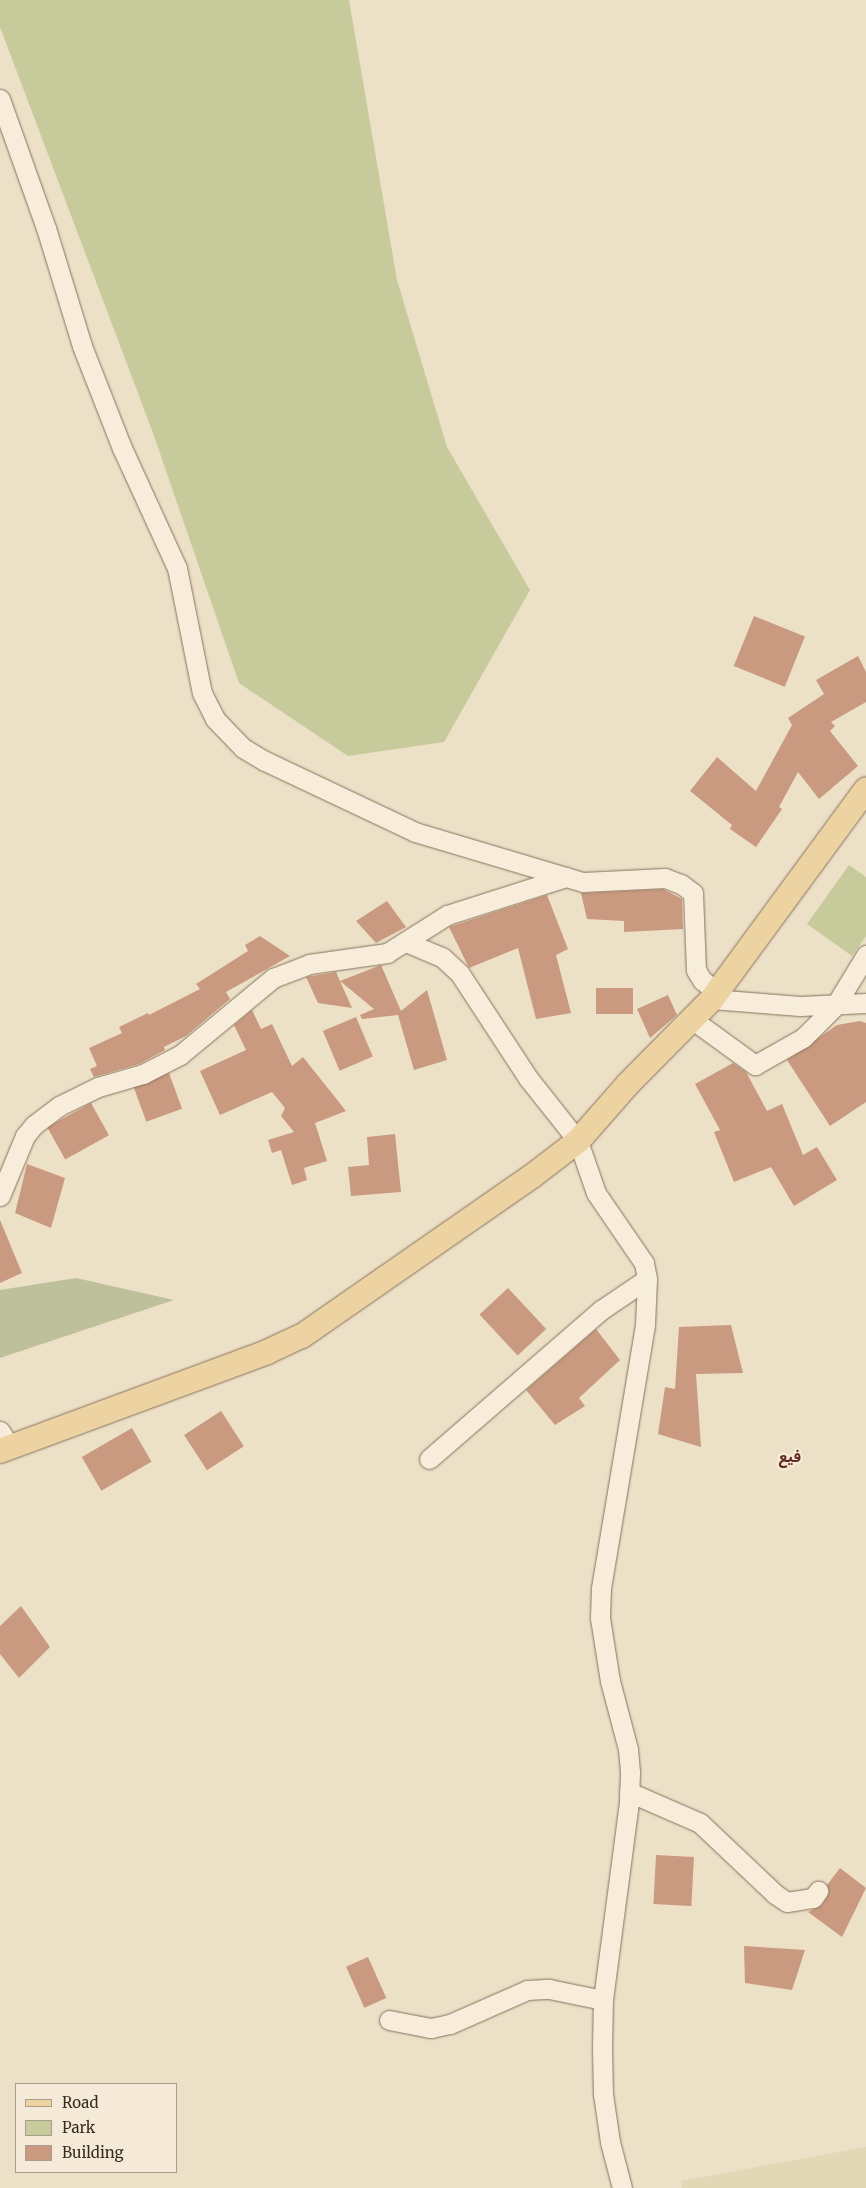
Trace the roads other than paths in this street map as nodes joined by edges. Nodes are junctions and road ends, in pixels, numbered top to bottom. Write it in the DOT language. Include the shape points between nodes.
graph roads {
  1 [pos="0,99"];
  2 [pos="866,789"];
  3 [pos="566,877"];
  4 [pos="406,942"];
  5 [pos="866,955"];
  6 [pos="714,996"];
  7 [pos="866,1003"];
  8 [pos="835,1006"];
  9 [pos="693,1020"];
  10 [pos="578,1141"];
  11 [pos="0,1196"];
  12 [pos="647,1279"];
  13 [pos="3,1443"];
  14 [pos="429,1459"];
  15 [pos="629,1792"];
  16 [pos="818,1891"];
  17 [pos="604,2000"];
  18 [pos="389,2020"];
  19 [pos="622,2188"];
  1 -- 3 [label="street" via="46,228 82,346 122,448 177,568 202,693 215,720 244,748 265,762 415,832"];
  2 -- 6 [label="main road"];
  3 -- 4 [label="street" via="447,915"];
  3 -- 6 [label="street" via="583,882 665,878 688,888 693,893 696,909 693,949 696,970"];
  4 -- 10 [label="street" via="424,946 450,963 548,1107"];
  4 -- 11 [label="street" via="379,956 309,964 273,978 180,1055 143,1074 98,1087 59,1106 25,1136"];
  5 -- 8 [label="street"];
  6 -- 8 [label="street"];
  6 -- 9 [label="main road"];
  7 -- 8 [label="street"];
  8 -- 9 [label="street" via="803,1038 754,1065"];
  9 -- 10 [label="main road" via="628,1084"];
  10 -- 12 [label="street" via="596,1193 644,1264"];
  10 -- 13 [label="main road" via="302,1336 267,1352"];
  12 -- 14 [label="street" via="601,1310"];
  12 -- 15 [label="street" via="645,1324 601,1588 600,1618 610,1681 628,1749"];
  15 -- 16 [label="street" via="700,1823 787,1902 813,1898"];
  15 -- 17 [label="street"];
  17 -- 18 [label="street" via="549,1989 527,1990 450,2024 431,2028"];
  17 -- 19 [label="street" via="603,2094 610,2142"];
}
